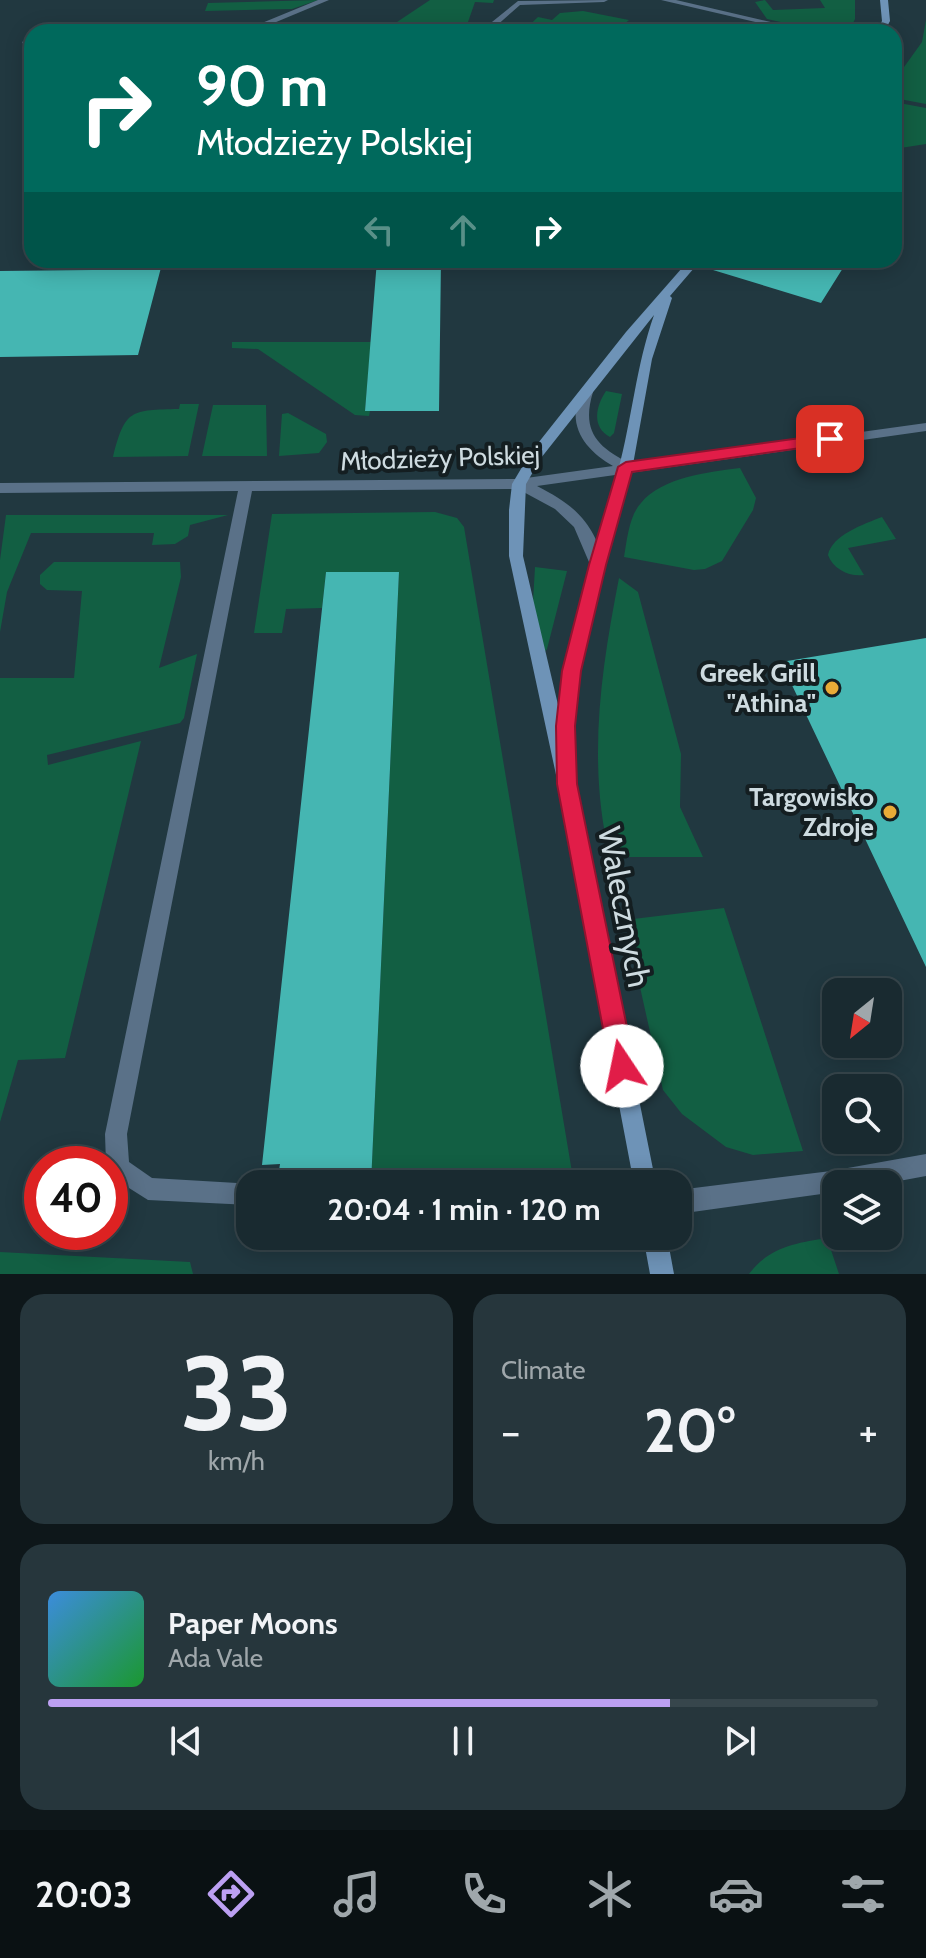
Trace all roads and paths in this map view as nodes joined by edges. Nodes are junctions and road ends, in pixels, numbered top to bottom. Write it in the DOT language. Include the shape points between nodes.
graph roads {
  1 [pos="325,0"];
  2 [pos="604,0"];
  3 [pos="665,0"];
  4 [pos="884,0"];
  5 [pos="264,24"];
  6 [pos="493,24"];
  7 [pos="774,24"];
  8 [pos="884,24"];
  9 [pos="689,268"];
  10 [pos="667,295"];
  11 [pos="587,392"];
  12 [pos="926,427"];
  13 [pos="626,467"];
  14 [pos="519,484"];
  15 [pos="246,486"];
  16 [pos="0,488"];
  17 [pos="597,565"];
  18 [pos="567,784"];
  19 [pos="926,1165"];
  20 [pos="642,1170"];
  21 [pos="236,1193"];
  22 [pos="692,1200"];
  23 [pos="658,1250"];
  24 [pos="662,1274"];
  1 -- 5 [label="street"];
  2 -- 6 [label="street" via="518,3"];
  3 -- 7 [label="street"];
  4 -- 8 [label="street"];
  9 -- 10 [label="street, Walecznych"];
  10 -- 11 [label="street, Walecznych"];
  10 -- 13 [label="street, Walecznych" via="644,366"];
  11 -- 13 [label="street" via="580,412 586,437 599,452"];
  11 -- 14 [label="street, Walecznych"];
  12 -- 13 [label="street, Młodzieży Polskiej"];
  13 -- 14 [label="street, Młodzieży Polskiej"];
  13 -- 17 [label="street, Walecznych"];
  14 -- 15 [label="street, Młodzieży Polskiej"];
  14 -- 17 [label="street" via="570,510 593,546"];
  14 -- 18 [label="street, Walecznych" via="516,556"];
  15 -- 16 [label="street, Młodzieży Polskiej"];
  15 -- 21 [label="street" via="116,1134 118,1168 148,1189"];
  17 -- 18 [label="street, Walecznych" via="572,671 565,726"];
  18 -- 20 [label="street, Walecznych"];
  19 -- 22 [label="street"];
  23 -- 24 [label="street"];
}
